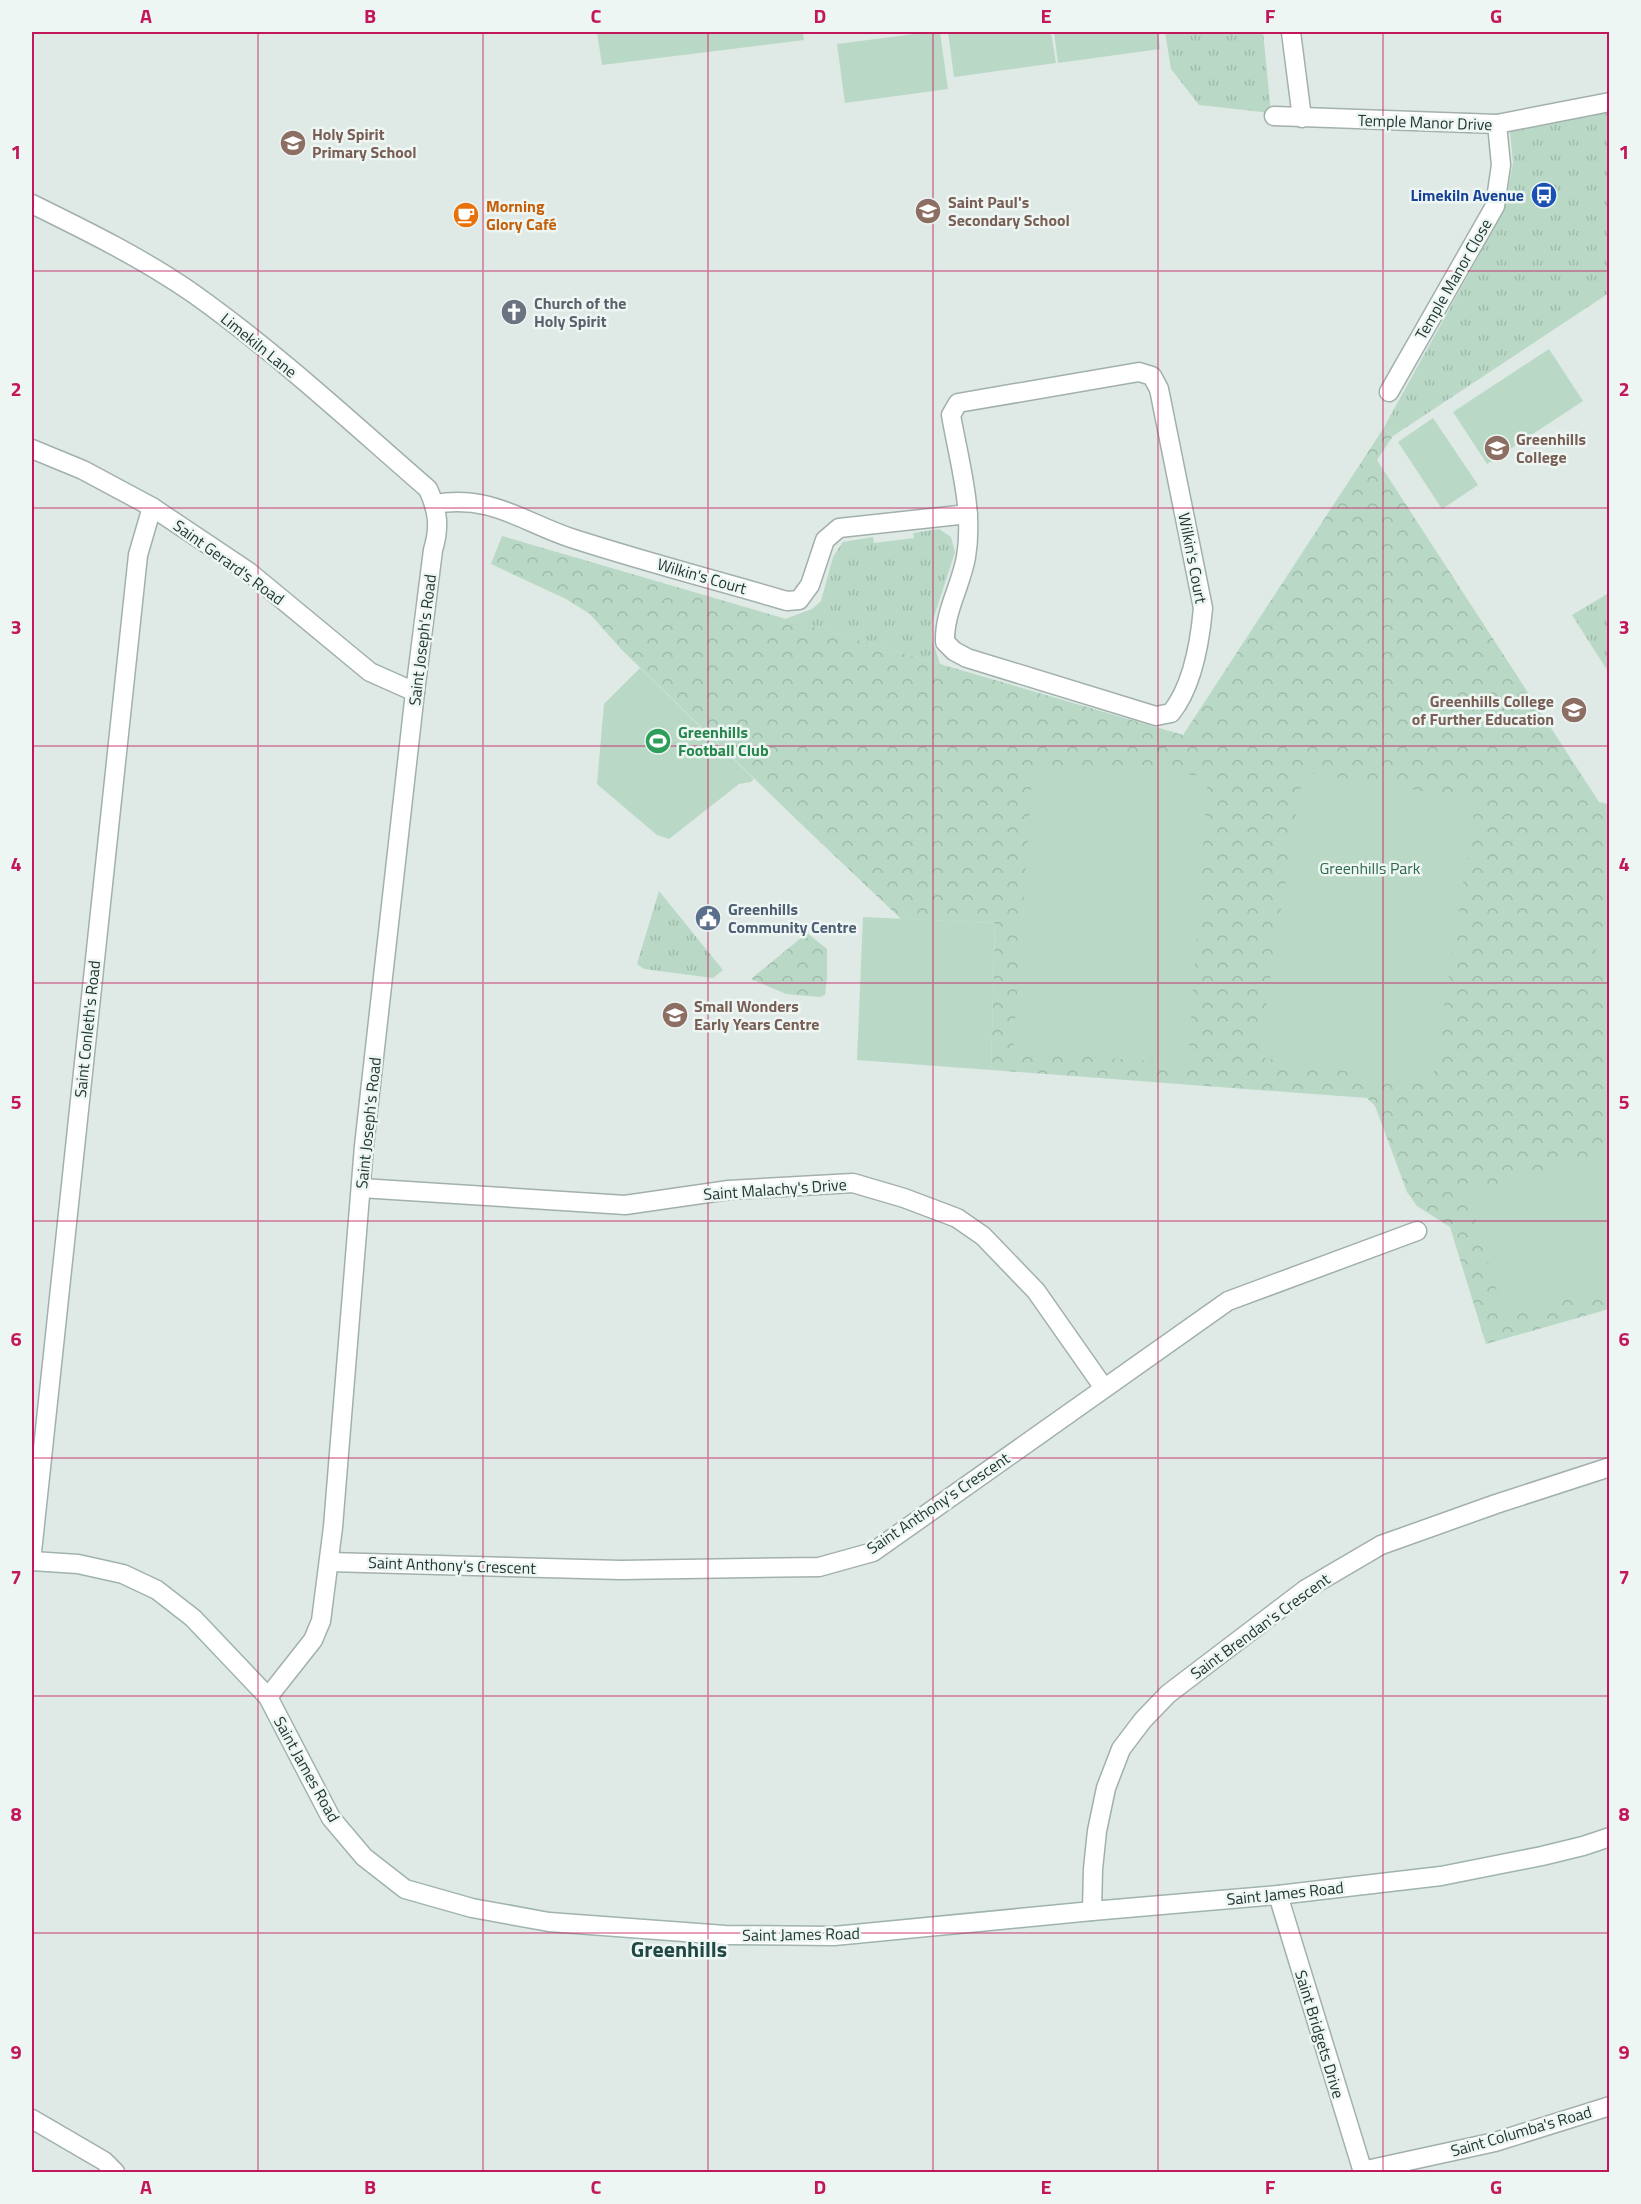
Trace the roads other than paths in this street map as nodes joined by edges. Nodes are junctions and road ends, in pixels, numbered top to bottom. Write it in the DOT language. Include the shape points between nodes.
graph roads {
  1 [pos="1291,32"];
  2 [pos="1610,102"];
  3 [pos="1274,116"];
  4 [pos="1302,118"];
  5 [pos="1497,124"];
  6 [pos="32,204"];
  7 [pos="1389,392"];
  8 [pos="32,449"];
  9 [pos="435,504"];
  10 [pos="152,507"];
  11 [pos="968,514"];
  12 [pos="438,534"];
  13 [pos="415,692"];
  14 [pos="362,1188"];
  15 [pos="1417,1230"];
  16 [pos="1104,1388"];
  17 [pos="1610,1467"];
  18 [pos="32,1552"];
  19 [pos="32,1561"];
  20 [pos="329,1562"];
  21 [pos="268,1697"];
  22 [pos="1610,1837"];
  23 [pos="1278,1895"];
  24 [pos="1092,1911"];
  25 [pos="1610,2106"];
  26 [pos="32,2119"];
  27 [pos="1362,2171"];
  28 [pos="116,2172"];
  1 -- 4 [label="street"];
  2 -- 5 [label="street, Temple Manor Drive"];
  3 -- 4 [label="street, Temple Manor Drive"];
  4 -- 5 [label="street, Temple Manor Drive"];
  5 -- 7 [label="street, Temple Manor Close" via="1501,165 1495,206"];
  6 -- 9 [label="street, Limekiln Lane" via="162,273 267,348 428,489"];
  8 -- 10 [label="street, Saint Gerard's Road" via="83,470"];
  9 -- 11 [label="street, Wilkin's Court" via="450,502 508,510 568,537 787,601 800,600 810,585 825,540 839,528"];
  9 -- 12 [label="street, Limekiln Lane"];
  10 -- 13 [label="street, Saint Gerard's Road" via="249,572 369,672"];
  10 -- 18 [label="street, Saint Conleth's Road" via="138,555"];
  11 -- 11 [label="street, Wilkin's Court" via="951,416 958,403 1138,372 1152,376 1159,389 1203,608 1201,634 1182,700 1171,713 1156,716 967,658 949,646 945,642 945,628 966,557"];
  12 -- 13 [label="street, Saint Joseph's Road"];
  13 -- 14 [label="street, Saint Joseph's Road"];
  14 -- 16 [label="street, Saint Malachy's Drive" via="625,1205 729,1190 853,1183 957,1218 983,1236 1036,1292"];
  14 -- 20 [label="street, Saint Joseph's Road"];
  15 -- 16 [label="street, Saint Anthony's Crescent" via="1228,1301"];
  16 -- 20 [label="street, Saint Anthony's Crescent" via="873,1552 819,1568 621,1570"];
  17 -- 24 [label="street, Saint Brendan's Crescent" via="1381,1545 1306,1589 1168,1694 1121,1749 1106,1788 1097,1831"];
  19 -- 21 [label="street, Saint James Road" via="78,1564 123,1574 157,1590 193,1618"];
  20 -- 21 [label="street, Saint Joseph's Road" via="321,1622 313,1640"];
  21 -- 24 [label="street, Saint James Road" via="331,1818 364,1857 405,1889 472,1908 592,1926 725,1935 834,1936"];
  22 -- 23 [label="street, Saint James Road" via="1542,1856 1441,1876"];
  23 -- 24 [label="street, Saint James Road"];
  23 -- 27 [label="street, Saint Bridgets Drive"];
  25 -- 27 [label="street, Saint Columba's Road" via="1495,2142"];
  26 -- 28 [label="street"];
}
